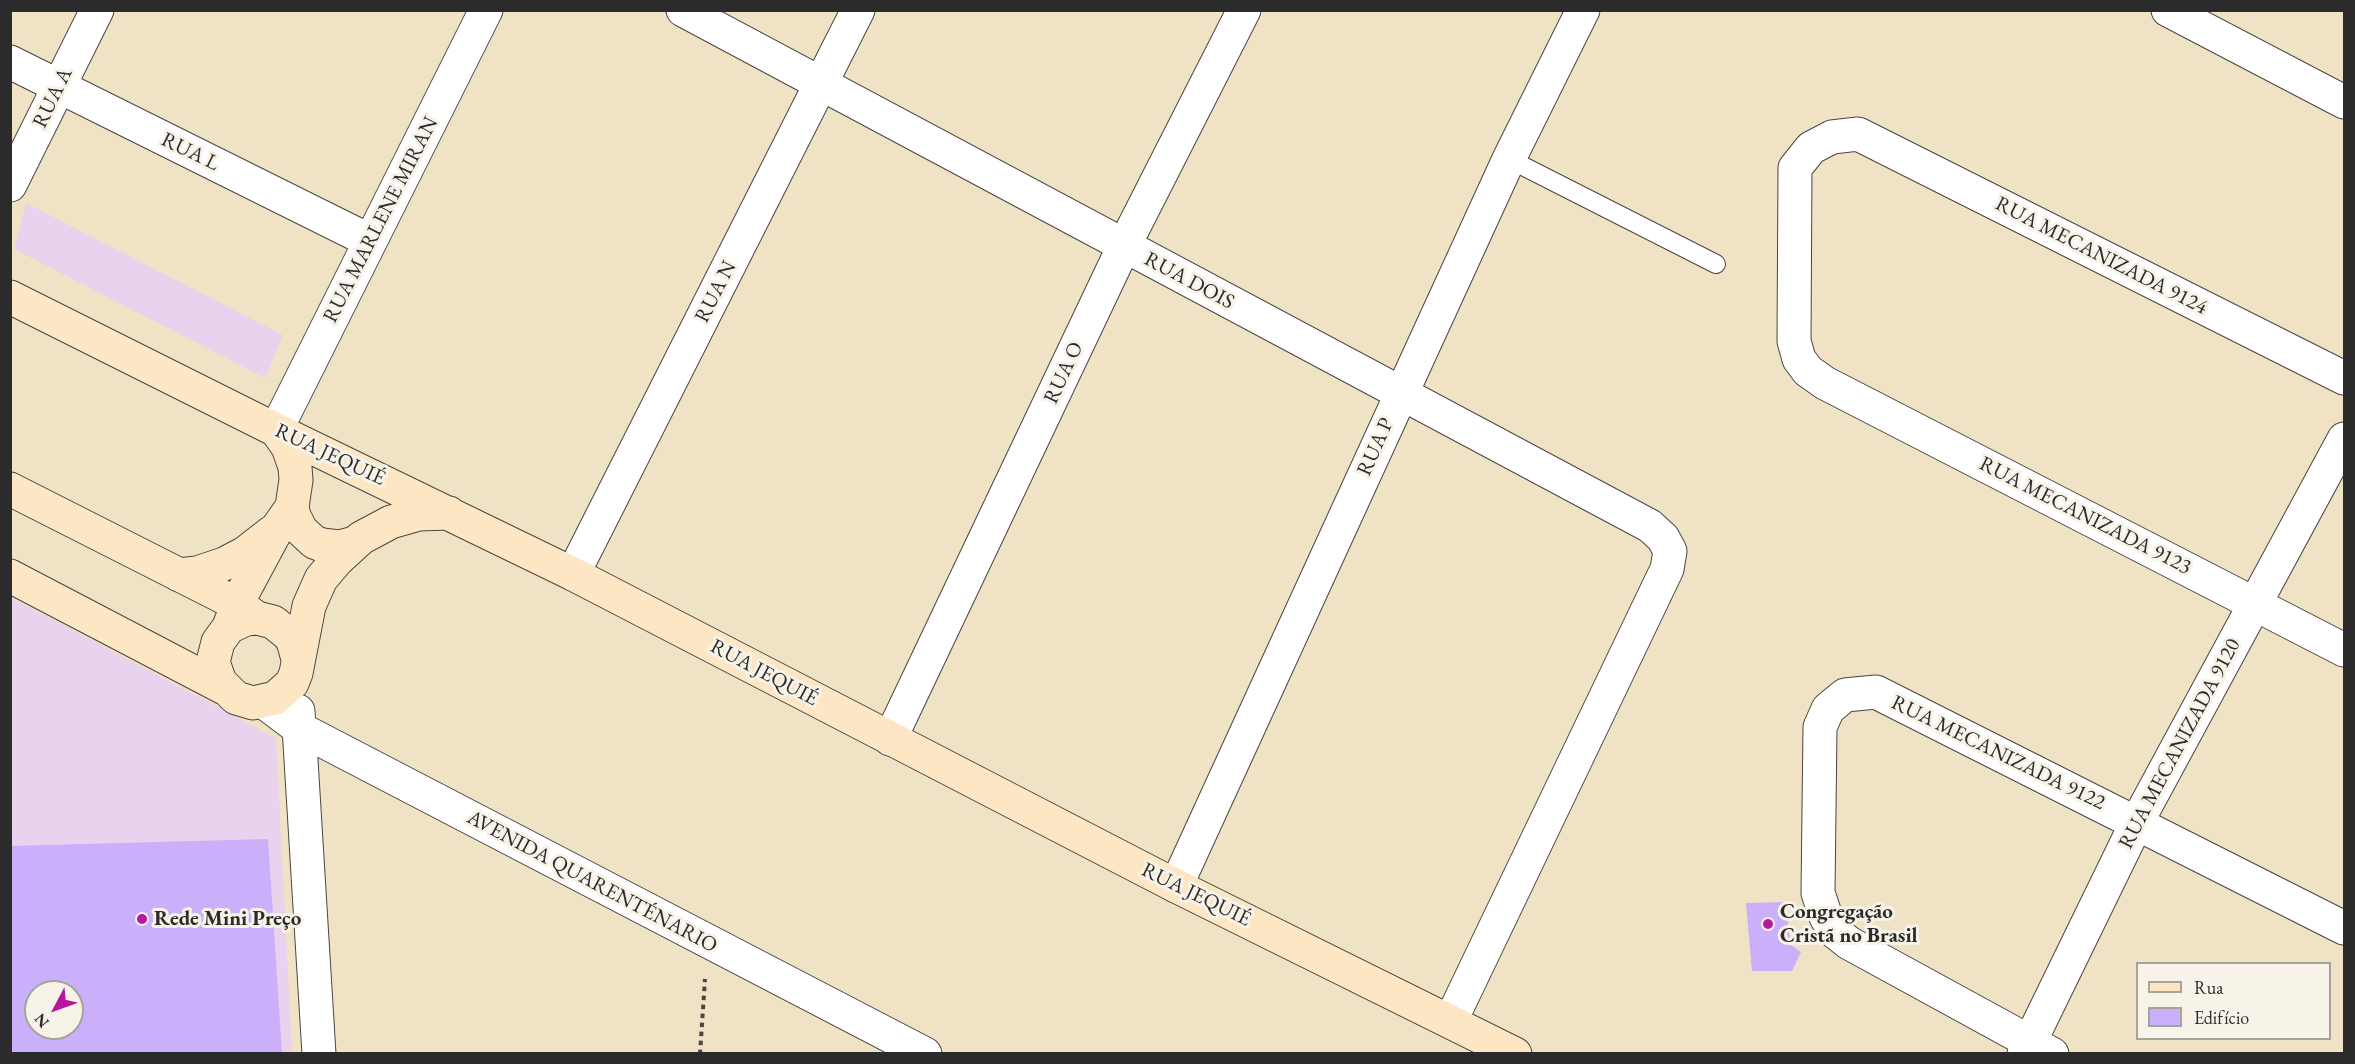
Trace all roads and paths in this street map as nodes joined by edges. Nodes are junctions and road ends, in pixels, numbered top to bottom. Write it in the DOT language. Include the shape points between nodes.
graph roads {
  1 [pos="97,10"];
  2 [pos="486,10"];
  3 [pos="683,10"];
  4 [pos="858,10"];
  5 [pos="1244,10"];
  6 [pos="1583,10"];
  7 [pos="2168,10"];
  8 [pos="10,62"];
  9 [pos="821,84"];
  10 [pos="58,87"];
  11 [pos="2344,102"];
  12 [pos="1858,134"];
  13 [pos="1509,159"];
  14 [pos="10,185"];
  15 [pos="370,241"];
  16 [pos="1124,246"];
  17 [pos="1716,264"];
  18 [pos="10,297"];
  19 [pos="2344,378"];
  20 [pos="1401,393"];
  21 [pos="276,430"];
  22 [pos="2344,439"];
  23 [pos="354,466"];
  24 [pos="10,489"];
  25 [pos="289,508"];
  26 [pos="448,513"];
  27 [pos="358,540"];
  28 [pos="573,574"];
  29 [pos="179,575"];
  30 [pos="10,576"];
  31 [pos="2255,603"];
  32 [pos="249,618"];
  33 [pos="2344,650"];
  34 [pos="297,666"];
  35 [pos="242,697"];
  36 [pos="300,729"];
  37 [pos="890,740"];
  38 [pos="2137,822"];
  39 [pos="1176,886"];
  40 [pos="2344,928"];
  41 [pos="707,942"];
  42 [pos="1451,1020"];
  43 [pos="2035,1050"];
  44 [pos="319,1053"];
  45 [pos="700,1053"];
  46 [pos="926,1053"];
  47 [pos="1515,1053"];
  1 -- 10 [label="street, RUA A"];
  2 -- 15 [label="street, RUA MARLENE MIRAN"];
  3 -- 9 [label="street, RUA DOIS"];
  4 -- 9 [label="street, RUA N"];
  5 -- 16 [label="street, RUA O"];
  6 -- 13 [label="street, RUA P"];
  7 -- 11 [label="street"];
  8 -- 10 [label="street, RUA L"];
  9 -- 16 [label="street, RUA DOIS"];
  9 -- 28 [label="street, RUA N"];
  10 -- 14 [label="street, RUA A"];
  10 -- 15 [label="street, RUA L"];
  12 -- 19 [label="street, RUA MECANIZADA 9124"];
  12 -- 31 [label="street, RUA MECANIZADA 9123" via="1832,137 1811,148 1795,168 1794,341 1799,359 1808,371"];
  13 -- 17 [label="lane"];
  13 -- 20 [label="street, RUA P"];
  15 -- 21 [label="street, RUA MARLENE MIRAN"];
  16 -- 20 [label="street, RUA DOIS"];
  16 -- 37 [label="street, RUA O"];
  18 -- 21 [label="main road, RUA JEQUIÉ"];
  20 -- 39 [label="street, RUA P"];
  20 -- 42 [label="street, RUA DOIS" via="1650,526 1670,551 1667,569"];
  21 -- 23 [label="main road, RUA JEQUIÉ"];
  21 -- 25 [label="main road" via="296,466"];
  22 -- 31 [label="street, RUA MECANIZADA 9120"];
  23 -- 25 [label="main road" via="331,462 305,474"];
  23 -- 26 [label="main road, RUA JEQUIÉ"];
  23 -- 27 [label="main road" via="372,484 378,503 374,523"];
  24 -- 29 [label="main road"];
  25 -- 27 [label="main road" via="297,524 314,542 330,547"];
  25 -- 29 [label="main road" via="245,553 224,564"];
  25 -- 32 [label="main road"];
  26 -- 27 [label="main road" via="402,518"];
  26 -- 28 [label="main road, RUA JEQUIÉ"];
  27 -- 34 [label="main road" via="331,567 316,590"];
  28 -- 37 [label="main road, RUA JEQUIÉ"];
  29 -- 32 [label="main road"];
  30 -- 35 [label="main road, AVENIDA QUARENTÉNARIO"];
  31 -- 33 [label="street, RUA MECANIZADA 9123"];
  31 -- 38 [label="street, RUA MECANIZADA 9120"];
  32 -- 34 [label="main road" via="288,634"];
  32 -- 35 [label="main road" via="218,642 214,656 216,676"];
  34 -- 35 [label="main road" via="292,683 284,692"];
  34 -- 36 [label="street"];
  35 -- 36 [label="street, AVENIDA QUARENTÉNARIO"];
  36 -- 41 [label="street, AVENIDA QUARENTÉNARIO"];
  36 -- 44 [label="street"];
  37 -- 39 [label="main road, RUA JEQUIÉ"];
  38 -- 40 [label="street, RUA MECANIZADA 9122"];
  38 -- 43 [label="street, RUA MECANIZADA 9120"];
  38 -- 43 [label="street, RUA MECANIZADA 9122" via="1875,692 1845,695 1828,709 1820,727 1818,893 1835,932"];
  39 -- 42 [label="main road, RUA JEQUIÉ"];
  41 -- 45 [label="path"];
  41 -- 46 [label="street, AVENIDA QUARENTÉNARIO"];
  42 -- 47 [label="main road, RUA JEQUIÉ"];
}
